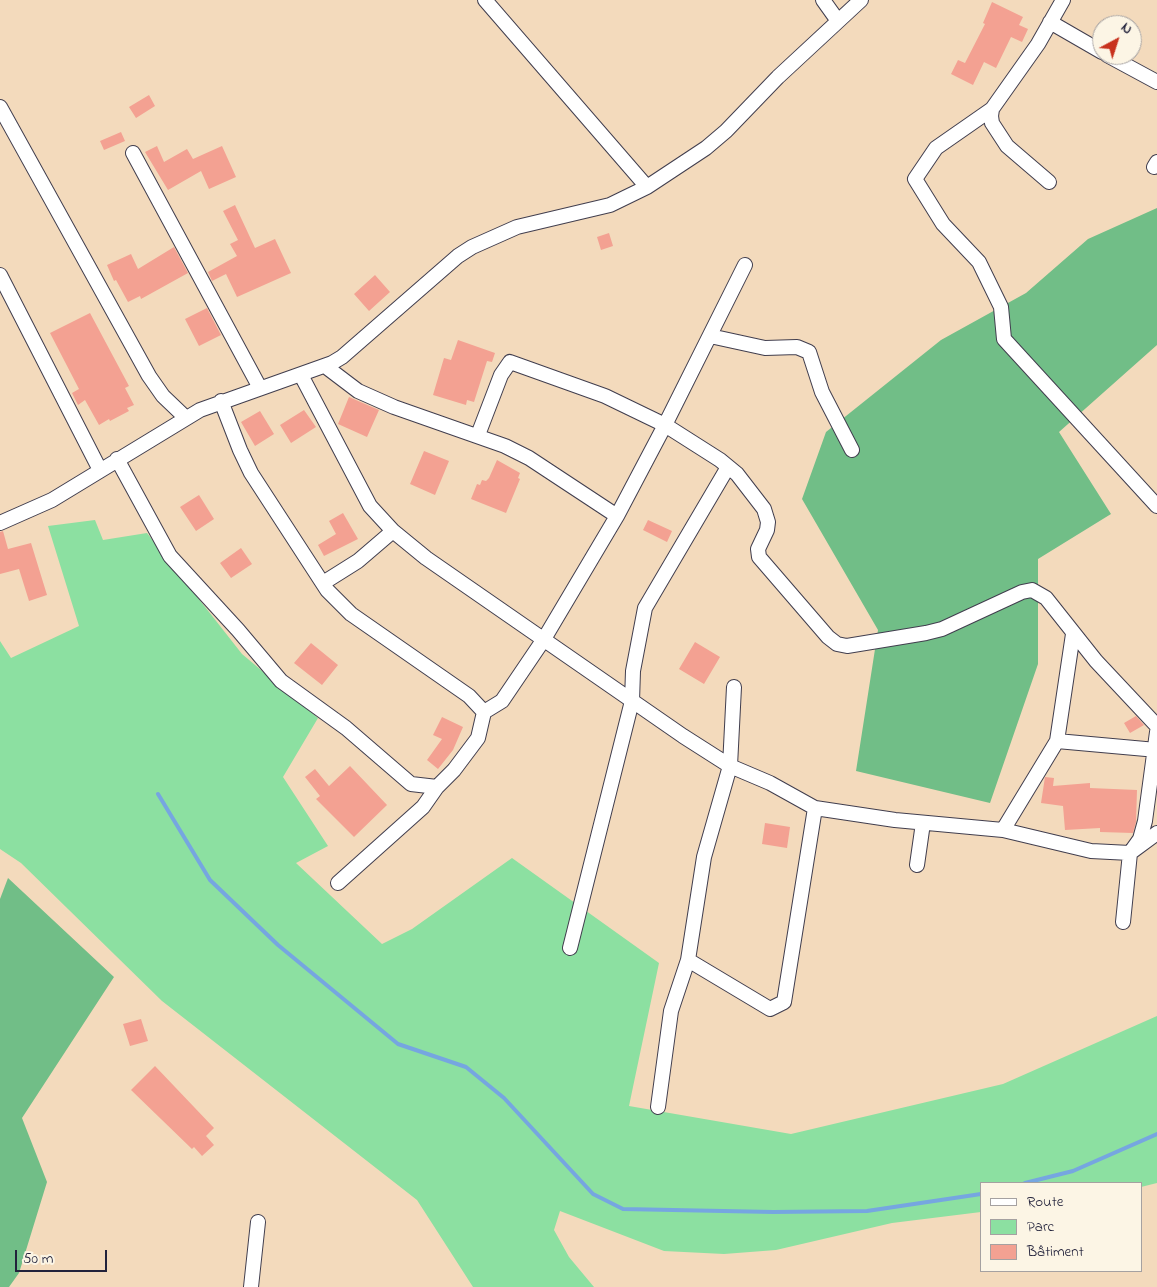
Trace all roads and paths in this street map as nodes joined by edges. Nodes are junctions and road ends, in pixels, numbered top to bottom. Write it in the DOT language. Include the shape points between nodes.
graph roads {
  1 [pos="485,0"];
  2 [pos="823,0"];
  3 [pos="862,0"];
  4 [pos="1063,0"];
  5 [pos="838,20"];
  6 [pos="1050,22"];
  7 [pos="1092,46"];
  8 [pos="1126,65"];
  9 [pos="1157,82"];
  10 [pos="0,107"];
  11 [pos="992,109"];
  12 [pos="133,154"];
  13 [pos="1050,182"];
  14 [pos="648,187"];
  15 [pos="744,265"];
  16 [pos="0,275"];
  17 [pos="710,336"];
  18 [pos="325,366"];
  19 [pos="301,375"];
  20 [pos="260,388"];
  21 [pos="221,401"];
  22 [pos="186,418"];
  23 [pos="665,426"];
  24 [pos="478,436"];
  25 [pos="852,450"];
  26 [pos="117,459"];
  27 [pos="728,467"];
  28 [pos="100,470"];
  29 [pos="1157,506"];
  30 [pos="617,516"];
  31 [pos="0,524"];
  32 [pos="393,531"];
  33 [pos="323,583"];
  34 [pos="1073,634"];
  35 [pos="544,639"];
  36 [pos="734,687"];
  37 [pos="632,701"];
  38 [pos="484,712"];
  39 [pos="1157,726"];
  40 [pos="1157,732"];
  41 [pos="1057,741"];
  42 [pos="1156,750"];
  43 [pos="730,766"];
  44 [pos="437,787"];
  45 [pos="815,808"];
  46 [pos="924,823"];
  47 [pos="1003,830"];
  48 [pos="1157,833"];
  49 [pos="1130,853"];
  50 [pos="916,865"];
  51 [pos="338,883"];
  52 [pos="1123,922"];
  53 [pos="570,948"];
  54 [pos="688,960"];
  55 [pos="658,1107"];
  56 [pos="258,1222"];
  57 [pos="251,1287"];
  1 -- 14 [label="street"];
  2 -- 5 [label="street"];
  3 -- 5 [label="street"];
  4 -- 6 [label="street"];
  5 -- 14 [label="street" via="726,131"];
  6 -- 7 [label="street"];
  6 -- 11 [label="street"];
  8 -- 9 [label="street"];
  10 -- 22 [label="street" via="149,376"];
  11 -- 13 [label="street" via="992,123 1007,146"];
  11 -- 29 [label="street" via="936,148 915,179 942,224 979,262 1001,307 1004,339"];
  12 -- 20 [label="street"];
  14 -- 18 [label="street" via="610,205 517,226 472,247 342,357"];
  15 -- 17 [label="street"];
  16 -- 28 [label="street"];
  17 -- 23 [label="street"];
  17 -- 25 [label="street" via="766,348 797,347 810,352 822,392"];
  18 -- 19 [label="street"];
  18 -- 24 [label="street" via="358,391"];
  19 -- 20 [label="street"];
  19 -- 32 [label="street" via="370,506"];
  20 -- 21 [label="street"];
  21 -- 22 [label="street"];
  21 -- 33 [label="street" via="251,473"];
  22 -- 26 [label="street"];
  23 -- 24 [label="street" via="605,396 510,362 501,375"];
  23 -- 27 [label="street"];
  23 -- 30 [label="street"];
  24 -- 30 [label="street" via="528,458"];
  26 -- 28 [label="street"];
  26 -- 44 [label="street" via="170,556 281,681 346,728 411,784"];
  27 -- 34 [label="street" via="764,509 768,522 758,549 759,557 837,644 848,646 942,629 1032,590 1046,598"];
  27 -- 37 [label="street" via="645,608 633,671"];
  28 -- 31 [label="street" via="52,500"];
  30 -- 35 [label="street"];
  32 -- 33 [label="street" via="365,556"];
  32 -- 35 [label="street" via="426,558"];
  33 -- 38 [label="street" via="351,614 469,696"];
  34 -- 39 [label="street"];
  34 -- 41 [label="street"];
  35 -- 37 [label="street"];
  35 -- 38 [label="street" via="502,701"];
  36 -- 43 [label="street"];
  37 -- 43 [label="street"];
  37 -- 53 [label="street"];
  38 -- 44 [label="street" via="478,738"];
  40 -- 42 [label="street"];
  41 -- 42 [label="street"];
  41 -- 47 [label="street"];
  42 -- 49 [label="street" via="1145,821 1140,839"];
  43 -- 45 [label="street"];
  43 -- 54 [label="street" via="704,857"];
  44 -- 51 [label="street" via="423,807"];
  45 -- 46 [label="street"];
  45 -- 54 [label="street" via="784,1002 770,1009"];
  46 -- 47 [label="street"];
  46 -- 50 [label="street"];
  47 -- 49 [label="street" via="1091,851"];
  48 -- 49 [label="street"];
  49 -- 52 [label="street"];
  54 -- 55 [label="street" via="671,1011"];
  56 -- 57 [label="street"];
}
